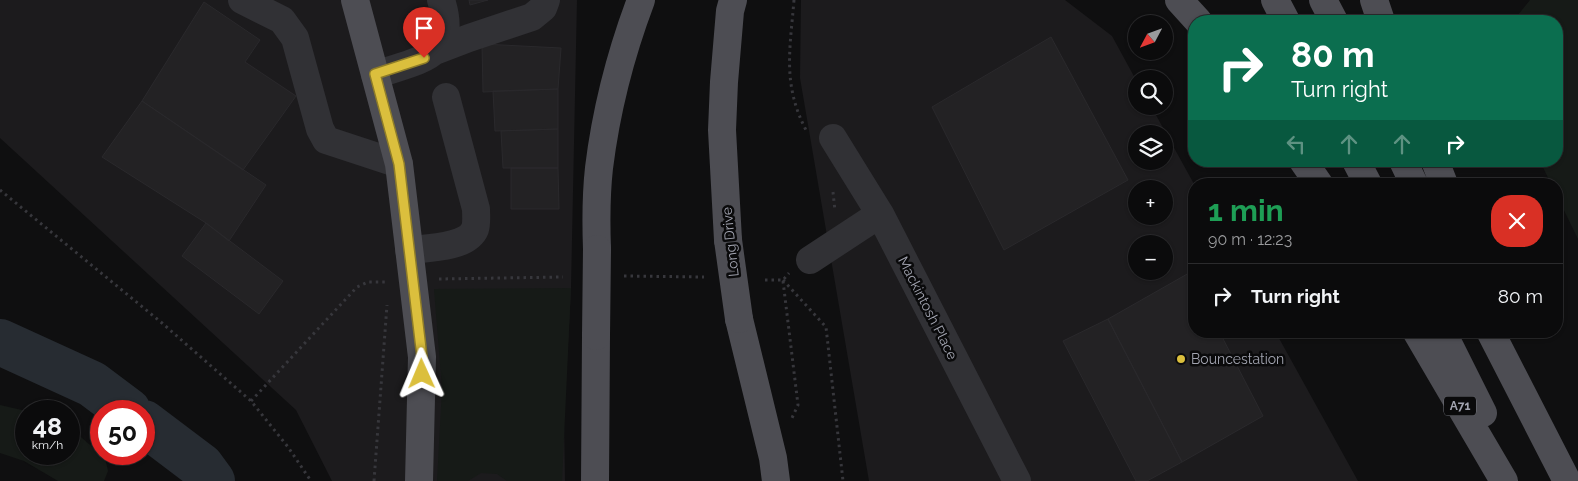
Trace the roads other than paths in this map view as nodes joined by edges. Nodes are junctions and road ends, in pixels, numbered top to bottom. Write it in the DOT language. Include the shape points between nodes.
graph roads {
  1 [pos="242,0"];
  2 [pos="355,0"];
  3 [pos="441,0"];
  4 [pos="546,0"];
  5 [pos="641,0"];
  6 [pos="733,0"];
  7 [pos="1179,0"];
  8 [pos="1275,0"];
  9 [pos="1323,0"];
  10 [pos="1374,0"];
  11 [pos="1193,15"];
  12 [pos="1283,15"];
  13 [pos="1331,15"];
  14 [pos="1379,15"];
  15 [pos="436,51"];
  16 [pos="375,74"];
  17 [pos="446,97"];
  18 [pos="821,137"];
  19 [pos="399,164"];
  20 [pos="1307,167"];
  21 [pos="1315,178"];
  22 [pos="880,214"];
  23 [pos="409,250"];
  24 [pos="802,263"];
  25 [pos="1420,338"];
  26 [pos="1446,338"];
  27 [pos="1494,338"];
  28 [pos="1510,338"];
  29 [pos="774,470"];
  30 [pos="419,481"];
  31 [pos="595,481"];
  32 [pos="1017,481"];
  33 [pos="1504,481"];
  34 [pos="1518,481"];
  35 [pos="1569,481"];
  1 -- 19 [label="street" via="282,20 295,38 320,129 326,140"];
  2 -- 16 [label="main road"];
  3 -- 15 [label="street" via="447,28"];
  4 -- 15 [label="street" via="532,17"];
  5 -- 31 [label="main road, bridge" via="622,57 599,168"];
  6 -- 29 [label="main road, Long Drive, bridge" via="722,130 728,240 739,319"];
  7 -- 11 [label="main road"];
  8 -- 12 [label="main road"];
  9 -- 13 [label="main road"];
  10 -- 14 [label="main road"];
  15 -- 16 [label="street"];
  16 -- 19 [label="main road"];
  17 -- 23 [label="street" via="476,209 476,227 472,235 457,243"];
  18 -- 22 [label="street, Mackintosh Place"];
  19 -- 23 [label="main road"];
  20 -- 21 [label="main road"];
  22 -- 24 [label="street"];
  22 -- 32 [label="street, Mackintosh Place"];
  23 -- 30 [label="main road" via="422,357"];
  25 -- 33 [label="main road, A71"];
  26 -- 34 [label="main road, A71"];
  27 -- 35 [label="main road"];
  28 -- 35 [label="main road"];
}
